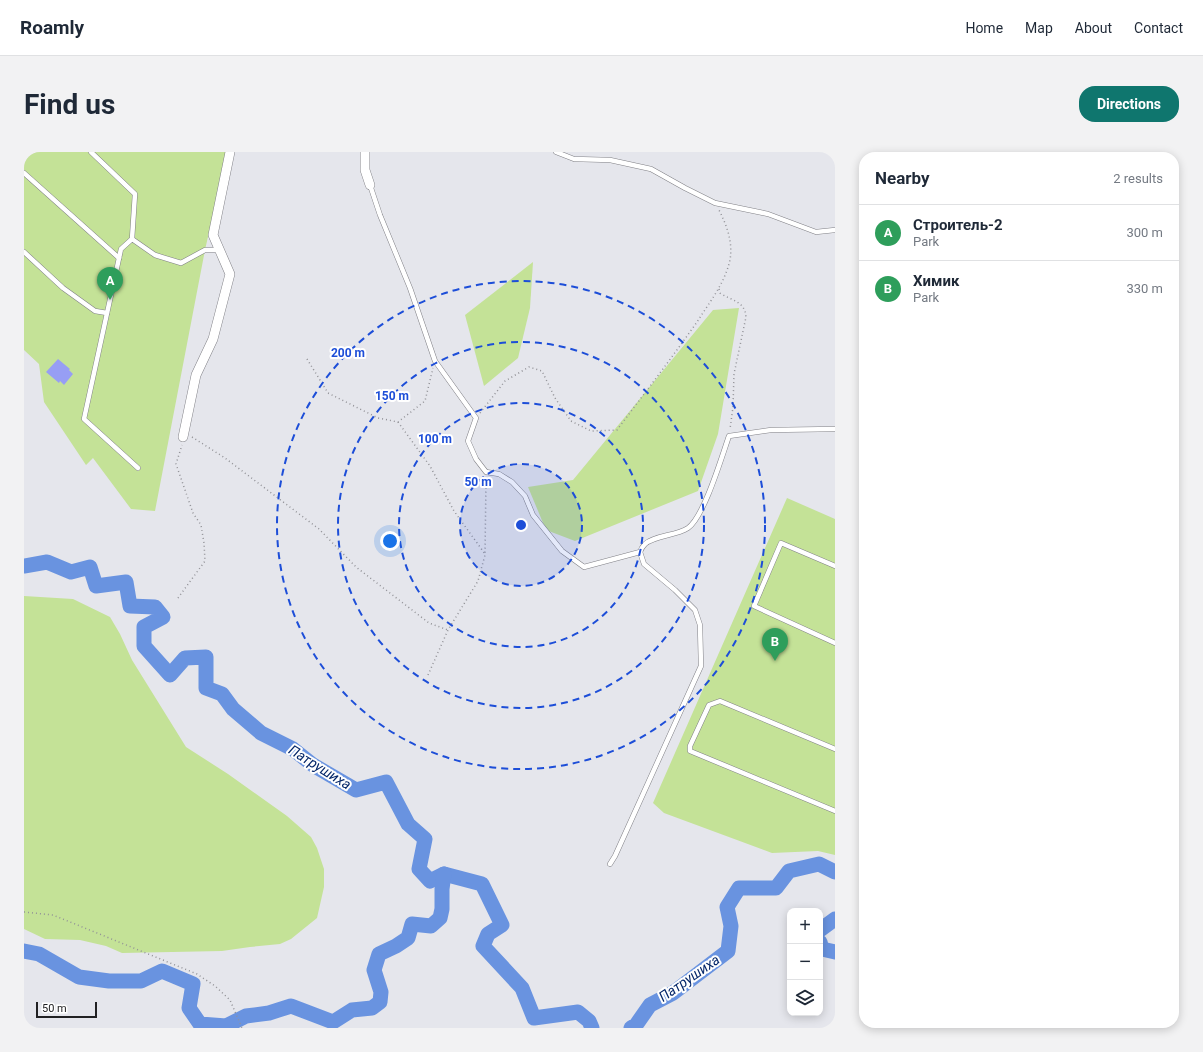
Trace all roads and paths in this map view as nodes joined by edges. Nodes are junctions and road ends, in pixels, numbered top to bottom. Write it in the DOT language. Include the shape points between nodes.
graph roads {
  1 [pos="91,152"];
  2 [pos="230,152"];
  3 [pos="365,152"];
  4 [pos="556,152"];
  5 [pos="24,173"];
  6 [pos="370,185"];
  7 [pos="715,203"];
  8 [pos="835,230"];
  9 [pos="132,239"];
  10 [pos="220,250"];
  11 [pos="24,252"];
  12 [pos="119,258"];
  13 [pos="719,289"];
  14 [pos="107,313"];
  15 [pos="307,360"];
  16 [pos="435,361"];
  17 [pos="476,418"];
  18 [pos="398,422"];
  19 [pos="835,429"];
  20 [pos="184,435"];
  21 [pos="729,436"];
  22 [pos="138,468"];
  23 [pos="486,472"];
  24 [pos="640,552"];
  25 [pos="485,555"];
  26 [pos="835,566"];
  27 [pos="178,598"];
  28 [pos="448,630"];
  29 [pos="835,643"];
  30 [pos="428,675"];
  31 [pos="835,749"];
  32 [pos="835,811"];
  33 [pos="610,864"];
  34 [pos="24,912"];
  35 [pos="242,1028"];
  1 -- 9 [label="lane" via="135,194"];
  2 -- 10 [label="street" via="213,235"];
  3 -- 6 [label="street" via="365,170"];
  4 -- 7 [label="lane" via="574,159 610,160 651,169"];
  5 -- 12 [label="lane"];
  6 -- 16 [label="lane"];
  7 -- 8 [label="lane" via="768,214 816,232"];
  7 -- 13 [label="path" via="730,235 731,248 730,261"];
  9 -- 10 [label="lane" via="155,255 181,263 205,250"];
  9 -- 12 [label="lane" via="121,249"];
  10 -- 20 [label="street" via="230,274 213,339 196,375"];
  11 -- 14 [label="lane" via="63,288 95,311"];
  12 -- 14 [label="lane"];
  13 -- 17 [label="path" via="617,430 591,431 571,421 542,371 529,367 505,381"];
  13 -- 21 [label="path" via="720,293 741,304 746,310 734,374"];
  14 -- 22 [label="lane" via="84,419"];
  15 -- 18 [label="path" via="328,393 378,418"];
  16 -- 17 [label="lane"];
  16 -- 18 [label="path" via="425,401"];
  17 -- 23 [label="lane" via="468,441 476,459"];
  18 -- 25 [label="path" via="430,466 454,511"];
  19 -- 21 [label="lane" via="771,430"];
  20 -- 27 [label="path" via="176,464 193,513 201,525 205,561"];
  20 -- 28 [label="path" via="225,458 319,529 356,567 429,623"];
  21 -- 24 [label="lane" via="700,512 688,528 654,538 645,544"];
  23 -- 24 [label="lane" via="499,474 512,482 525,496 534,515 562,551 584,567"];
  23 -- 25 [label="path"];
  24 -- 33 [label="lane" via="644,564 695,610 700,626 701,666"];
  25 -- 28 [label="path" via="478,581"];
  26 -- 29 [label="lane" via="781,543 754,606"];
  28 -- 30 [label="path"];
  31 -- 32 [label="lane" via="720,701 709,705 690,746 690,751"];
  34 -- 35 [label="path" via="53,915 197,974 216,986 230,1000"];
}
